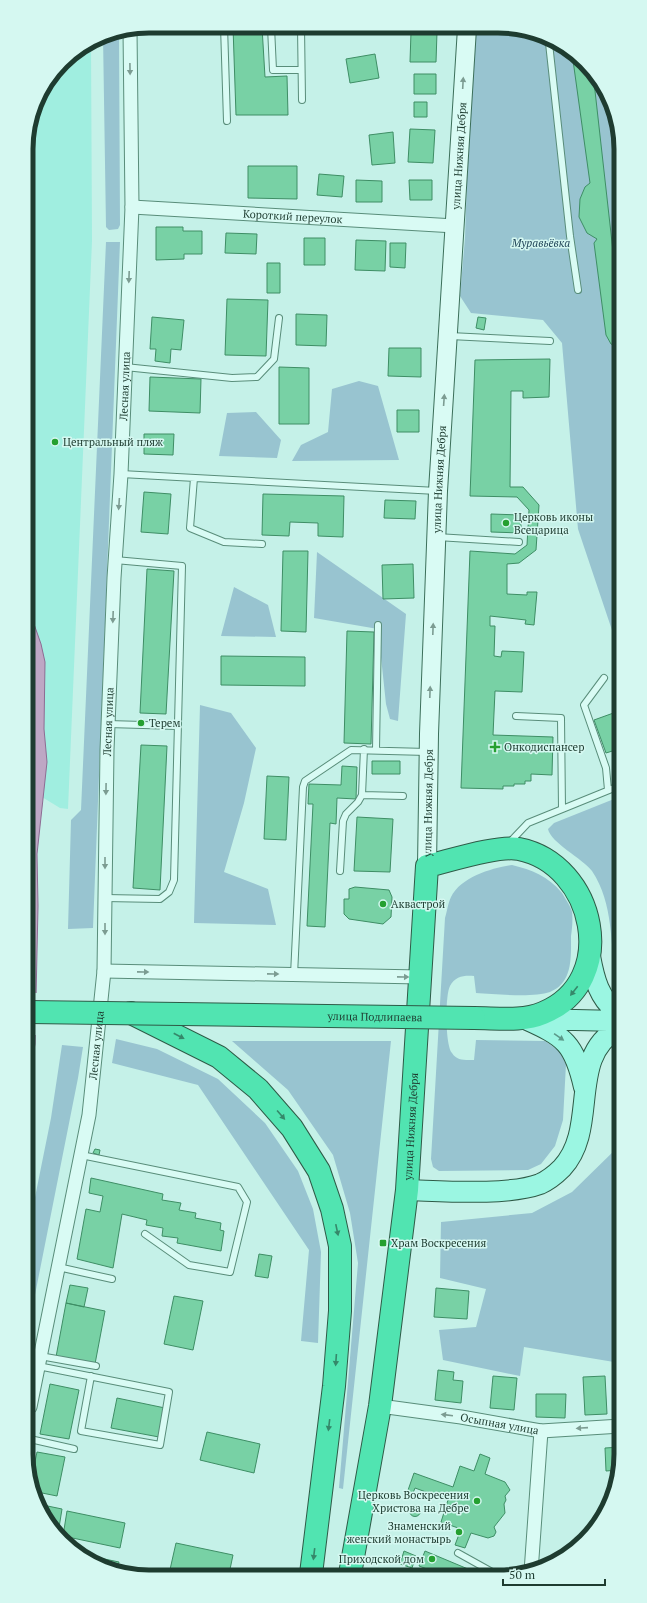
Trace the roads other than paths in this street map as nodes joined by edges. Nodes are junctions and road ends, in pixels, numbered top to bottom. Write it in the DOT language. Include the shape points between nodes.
graph roads {
  1 [pos="224,33"];
  2 [pos="272,33"];
  3 [pos="300,33"];
  4 [pos="467,33"];
  5 [pos="130,35"];
  6 [pos="548,45"];
  7 [pos="301,70"];
  8 [pos="302,100"];
  9 [pos="227,121"];
  10 [pos="132,207"];
  11 [pos="455,226"];
  12 [pos="578,290"];
  13 [pos="279,318"];
  14 [pos="448,336"];
  15 [pos="550,341"];
  16 [pos="125,367"];
  17 [pos="121,474"];
  18 [pos="194,478"];
  19 [pos="438,491"];
  20 [pos="436,537"];
  21 [pos="519,542"];
  22 [pos="262,544"];
  23 [pos="115,560"];
  24 [pos="378,625"];
  25 [pos="604,678"];
  26 [pos="516,716"];
  27 [pos="108,724"];
  28 [pos="178,726"];
  29 [pos="364,749"];
  30 [pos="376,750"];
  31 [pos="428,752"];
  32 [pos="614,788"];
  33 [pos="608,790"];
  34 [pos="362,795"];
  35 [pos="403,796"];
  36 [pos="562,809"];
  37 [pos="503,848"];
  38 [pos="427,866"];
  39 [pos="340,871"];
  40 [pos="106,898"];
  41 [pos="590,956"];
  42 [pos="104,971"];
  43 [pos="294,975"];
  44 [pos="420,977"];
  45 [pos="614,1009"];
  46 [pos="33,1012"];
  47 [pos="131,1013"];
  48 [pos="525,1019"];
  49 [pos="614,1021"];
  50 [pos="614,1032"];
  51 [pos="584,1088"];
  52 [pos="81,1155"];
  53 [pos="408,1190"];
  54 [pos="145,1234"];
  55 [pos="58,1267"];
  56 [pos="112,1280"];
  57 [pos="39,1361"];
  58 [pos="96,1366"];
  59 [pos="91,1376"];
  60 [pos="33,1392"];
  61 [pos="380,1406"];
  62 [pos="614,1426"];
  63 [pos="541,1431"];
  64 [pos="33,1440"];
  65 [pos="74,1449"];
  66 [pos="458,1553"];
  67 [pos="532,1565"];
  68 [pos="312,1570"];
  69 [pos="351,1570"];
  70 [pos="489,1570"];
  1 -- 9 [label="lane"];
  2 -- 7 [label="lane" via="273,70"];
  3 -- 7 [label="lane"];
  11 -- 4 [label="main road, улица Нижняя Дебря, one-way"];
  5 -- 10 [label="street, Лесная улица, one-way"];
  6 -- 12 [label="lane"];
  7 -- 8 [label="lane"];
  10 -- 11 [label="street, Короткий переулок"];
  10 -- 16 [label="street, Лесная улица, one-way"];
  11 -- 14 [label="main road, улица Нижняя Дебря"];
  13 -- 16 [label="lane" via="274,359 257,377 232,378"];
  14 -- 15 [label="lane"];
  19 -- 14 [label="main road, улица Нижняя Дебря, one-way"];
  16 -- 17 [label="street, Лесная улица"];
  17 -- 18 [label="lane"];
  17 -- 23 [label="street, Лесная улица, one-way"];
  18 -- 19 [label="lane"];
  18 -- 22 [label="lane" via="190,528 224,542"];
  19 -- 20 [label="main road, улица Нижняя Дебря"];
  20 -- 21 [label="lane"];
  31 -- 20 [label="main road, улица Нижняя Дебря, one-way"];
  23 -- 27 [label="street, Лесная улица, one-way"];
  23 -- 28 [label="lane" via="182,566"];
  24 -- 30 [label="lane"];
  25 -- 33 [label="lane" via="584,705 606,768"];
  26 -- 36 [label="lane" via="561,718"];
  27 -- 28 [label="lane"];
  27 -- 40 [label="street, Лесная улица, one-way"];
  28 -- 40 [label="lane" via="174,880 169,892 160,899"];
  29 -- 30 [label="lane"];
  29 -- 34 [label="lane"];
  29 -- 43 [label="lane" via="347,751 309,777 303,787"];
  30 -- 31 [label="lane"];
  31 -- 38 [label="main road, улица Нижняя Дебря"];
  32 -- 33 [label="lane"];
  33 -- 36 [label="lane"];
  34 -- 35 [label="lane"];
  34 -- 39 [label="lane" via="342,821"];
  36 -- 37 [label="lane" via="528,823"];
  37 -- 38 [label="highway"];
  37 -- 41 [label="highway" via="533,854 553,865 570,881 580,896 587,914"];
  38 -- 44 [label="highway, улица Нижняя Дебря"];
  40 -- 42 [label="street, Лесная улица, one-way"];
  41 -- 45 [label="main road" via="598,989"];
  41 -- 48 [label="highway, one-way" via="587,970 574,993 562,1003"];
  42 -- 43 [label="street, one-way"];
  42 -- 52 [label="street, Лесная улица" via="89,1115"];
  43 -- 44 [label="street, one-way"];
  44 -- 53 [label="highway, улица Нижняя Дебря"];
  46 -- 47 [label="highway, улица Подлипаева, bridge"];
  47 -- 48 [label="highway, улица Подлипаева, bridge"];
  47 -- 68 [label="highway, one-way" via="219,1057 258,1089 292,1128 318,1171 332,1209 340,1246 340,1311"];
  48 -- 49 [label="main road, улица Подлипаева"];
  48 -- 51 [label="main road, one-way" via="550,1031 569,1045 576,1056"];
  50 -- 51 [label="main road" via="598,1046"];
  51 -- 53 [label="main road" via="584,1118 577,1144 569,1160 546,1181 507,1190"];
  52 -- 54 [label="lane" via="238,1187 247,1202 230,1272 189,1264"];
  52 -- 55 [label="street, Лесная улица"];
  53 -- 61 [label="highway, улица Нижняя Дебря"];
  55 -- 56 [label="lane"];
  55 -- 57 [label="street, Лесная улица"];
  57 -- 58 [label="lane"];
  57 -- 59 [label="lane"];
  57 -- 60 [label="street, Лесная улица"];
  59 -- 59 [label="lane" via="169,1392 160,1445 81,1431"];
  63 -- 61 [label="street, Осыпная улица, one-way"];
  61 -- 69 [label="highway, улица Нижняя Дебря"];
  62 -- 63 [label="street, Осыпная улица, one-way"];
  63 -- 67 [label="street"];
  64 -- 65 [label="lane"];
  66 -- 70 [label="lane"];
}
